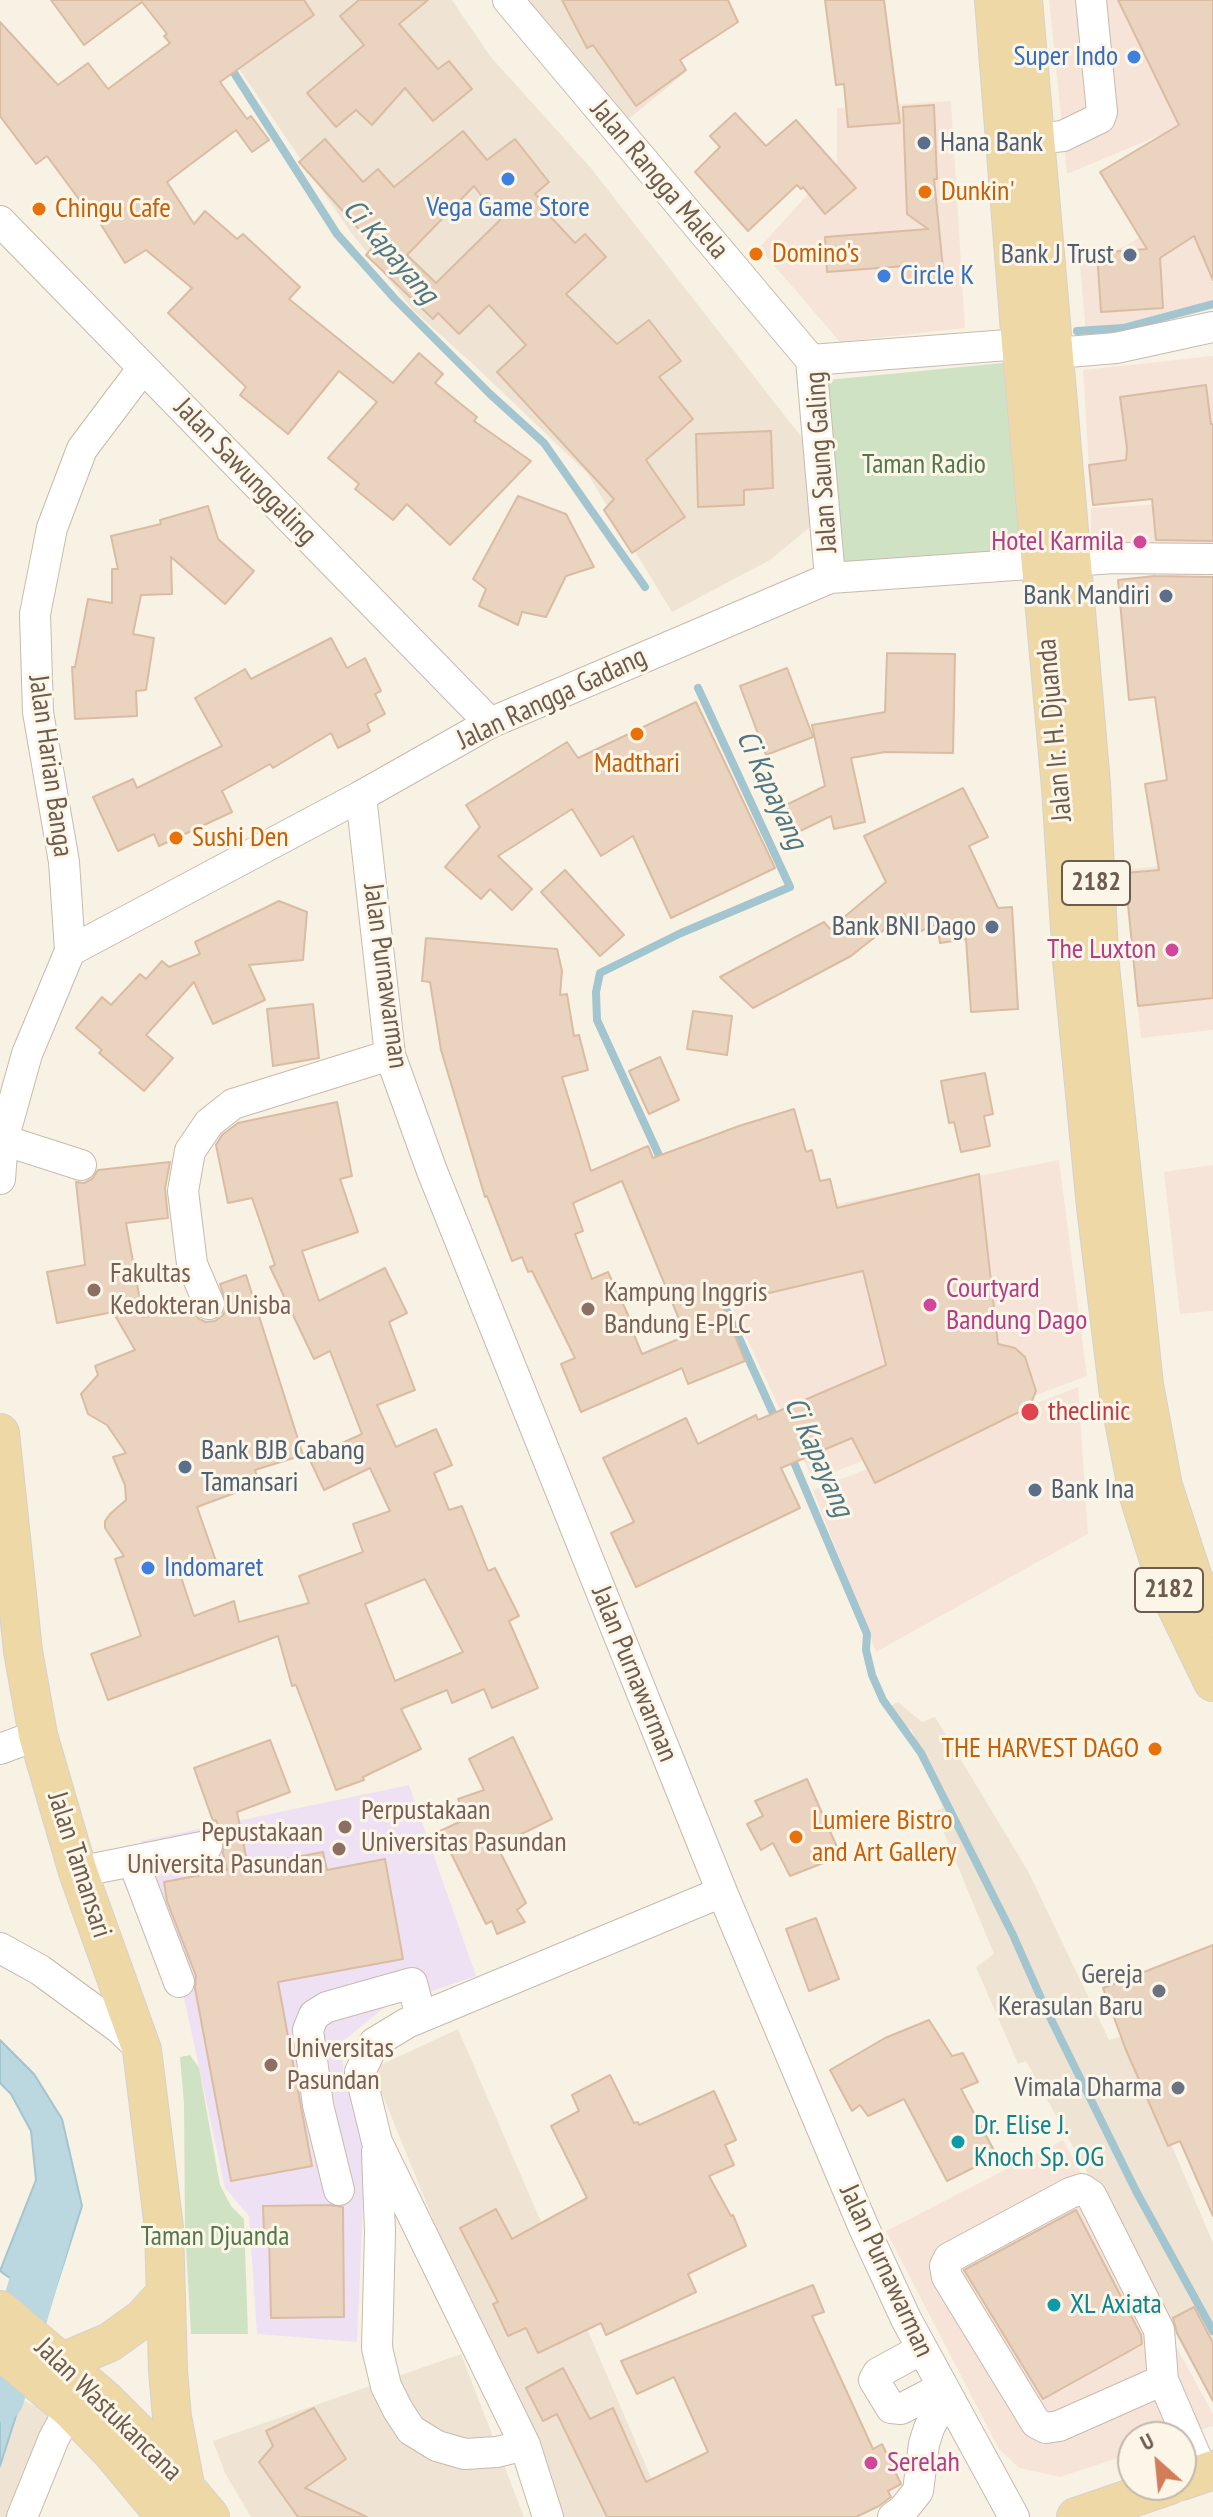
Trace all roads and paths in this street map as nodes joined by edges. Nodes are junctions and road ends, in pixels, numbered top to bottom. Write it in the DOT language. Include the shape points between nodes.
graph roads {
  1 [pos="508,0"];
  2 [pos="994,0"];
  3 [pos="1023,0"];
  4 [pos="1091,0"];
  5 [pos="1050,138"];
  6 [pos="0,221"];
  7 [pos="1213,327"];
  8 [pos="1038,348"];
  9 [pos="811,360"];
  10 [pos="143,368"];
  11 [pos="1213,559"];
  12 [pos="1056,563"];
  13 [pos="830,578"];
  14 [pos="490,723"];
  15 [pos="361,796"];
  16 [pos="70,951"];
  17 [pos="390,1055"];
  18 [pos="3,1140"];
  19 [pos="81,1165"];
  20 [pos="0,1179"];
  21 [pos="209,1304"];
  22 [pos="0,1433"];
  23 [pos="1150,1490"];
  24 [pos="9,1613"];
  25 [pos="1213,1618"];
  26 [pos="1213,1682"];
  27 [pos="38,1735"];
  28 [pos="0,1749"];
  29 [pos="207,1846"];
  30 [pos="133,1861"];
  31 [pos="78,1872"];
  32 [pos="722,1892"];
  33 [pos="0,1948"];
  34 [pos="179,1982"];
  35 [pos="421,2017"];
  36 [pos="142,2050"];
  37 [pos="377,2142"];
  38 [pos="339,2190"];
  39 [pos="166,2293"];
  40 [pos="0,2310"];
  41 [pos="922,2349"];
  42 [pos="0,2350"];
  43 [pos="58,2378"];
  44 [pos="1163,2380"];
  45 [pos="947,2394"];
  46 [pos="1175,2421"];
  47 [pos="525,2445"];
  48 [pos="176,2501"];
  49 [pos="1122,2501"];
  50 [pos="22,2517"];
  51 [pos="210,2517"];
  52 [pos="548,2517"];
  53 [pos="893,2517"];
  54 [pos="1014,2517"];
  55 [pos="1076,2517"];
  1 -- 9 [label="street, Jalan Rangga Malela"];
  2 -- 8 [label="main road, Jalan Ir. H. Djuanda / 2182"];
  3 -- 5 [label="main road, Jalan Ir. H. Djuanda / 2182"];
  4 -- 5 [label="street" via="1102,112 1100,118"];
  5 -- 8 [label="main road, Jalan Ir. H. Djuanda / 2182"];
  6 -- 10 [label="street, Jalan Sawunggaling"];
  7 -- 8 [label="street, Jalan Saung Galing" via="1072,354"];
  8 -- 9 [label="street, Jalan Saung Galing"];
  8 -- 12 [label="main road, Jalan Ir. H. Djuanda / 2182"];
  9 -- 13 [label="street, Jalan Saung Galing"];
  10 -- 14 [label="street, Jalan Sawunggaling"];
  10 -- 16 [label="street, Jalan Harian Banga" via="82,449 52,528 35,614 38,712 64,862"];
  11 -- 12 [label="street, Jalan Rangga Gadang"];
  12 -- 13 [label="street, Jalan Rangga Gadang"];
  12 -- 23 [label="main road, Jalan Ir. H. Djuanda / 2182" via="1091,784 1110,1206 1144,1385"];
  13 -- 14 [label="street, Jalan Rangga Gadang"];
  14 -- 15 [label="street, Jalan Rangga Gadang"];
  15 -- 16 [label="street, Jalan Rangga Gadang"];
  15 -- 17 [label="street, Jalan Purnawarman"];
  16 -- 18 [label="street, Jalan Harian Banga" via="27,1054"];
  17 -- 21 [label="street" via="233,1104 209,1123 190,1151 183,1191 192,1264"];
  17 -- 32 [label="street, Jalan Purnawarman"];
  18 -- 19 [label="street"];
  18 -- 20 [label="street, Jalan Harian Banga"];
  22 -- 24 [label="main road, Jalan Tamansari"];
  23 -- 25 [label="main road, Jalan Ir. H. Djuanda / 2182"];
  23 -- 26 [label="main road, Jalan Ir. H. Djuanda / 2182" via="1168,1589"];
  24 -- 27 [label="main road, Jalan Tamansari" via="23,1651"];
  27 -- 28 [label="street"];
  27 -- 31 [label="main road, Jalan Tamansari"];
  29 -- 30 [label="street"];
  30 -- 31 [label="street"];
  30 -- 34 [label="street"];
  31 -- 36 [label="main road, Jalan Tamansari"];
  32 -- 35 [label="street"];
  32 -- 41 [label="street, Jalan Purnawarman" via="864,2228"];
  33 -- 36 [label="street" via="40,1970"];
  35 -- 37 [label="street" via="374,2043 360,2072"];
  35 -- 38 [label="street" via="412,1983 314,2015 308,2030 316,2090"];
  36 -- 39 [label="main road, Jalan Tamansari" via="164,2228"];
  37 -- 47 [label="street"];
  37 -- 47 [label="street" via="377,2348 386,2386 411,2430 437,2446 465,2454"];
  39 -- 43 [label="main road" via="142,2319"];
  39 -- 48 [label="main road, Jalan Tamansari"];
  40 -- 43 [label="main road, Jalan Wastukancana"];
  41 -- 45 [label="street, Jalan Purnawarman"];
  41 -- 45 [label="street" via="874,2380 891,2408"];
  42 -- 43 [label="main road, Jalan Wastukancana"];
  43 -- 48 [label="main road, Jalan Wastukancana" via="146,2441"];
  43 -- 50 [label="street" via="54,2438"];
  44 -- 44 [label="street" via="1159,2330 1091,2195 1082,2189 949,2258 947,2277 1036,2423 1059,2426"];
  44 -- 46 [label="street"];
  45 -- 53 [label="street" via="924,2444 918,2491"];
  45 -- 54 [label="street, Jalan Purnawarman"];
  47 -- 52 [label="street"];
  48 -- 51 [label="main road, Jalan Wastukancana"];
  49 -- 55 [label="main road"];
}
